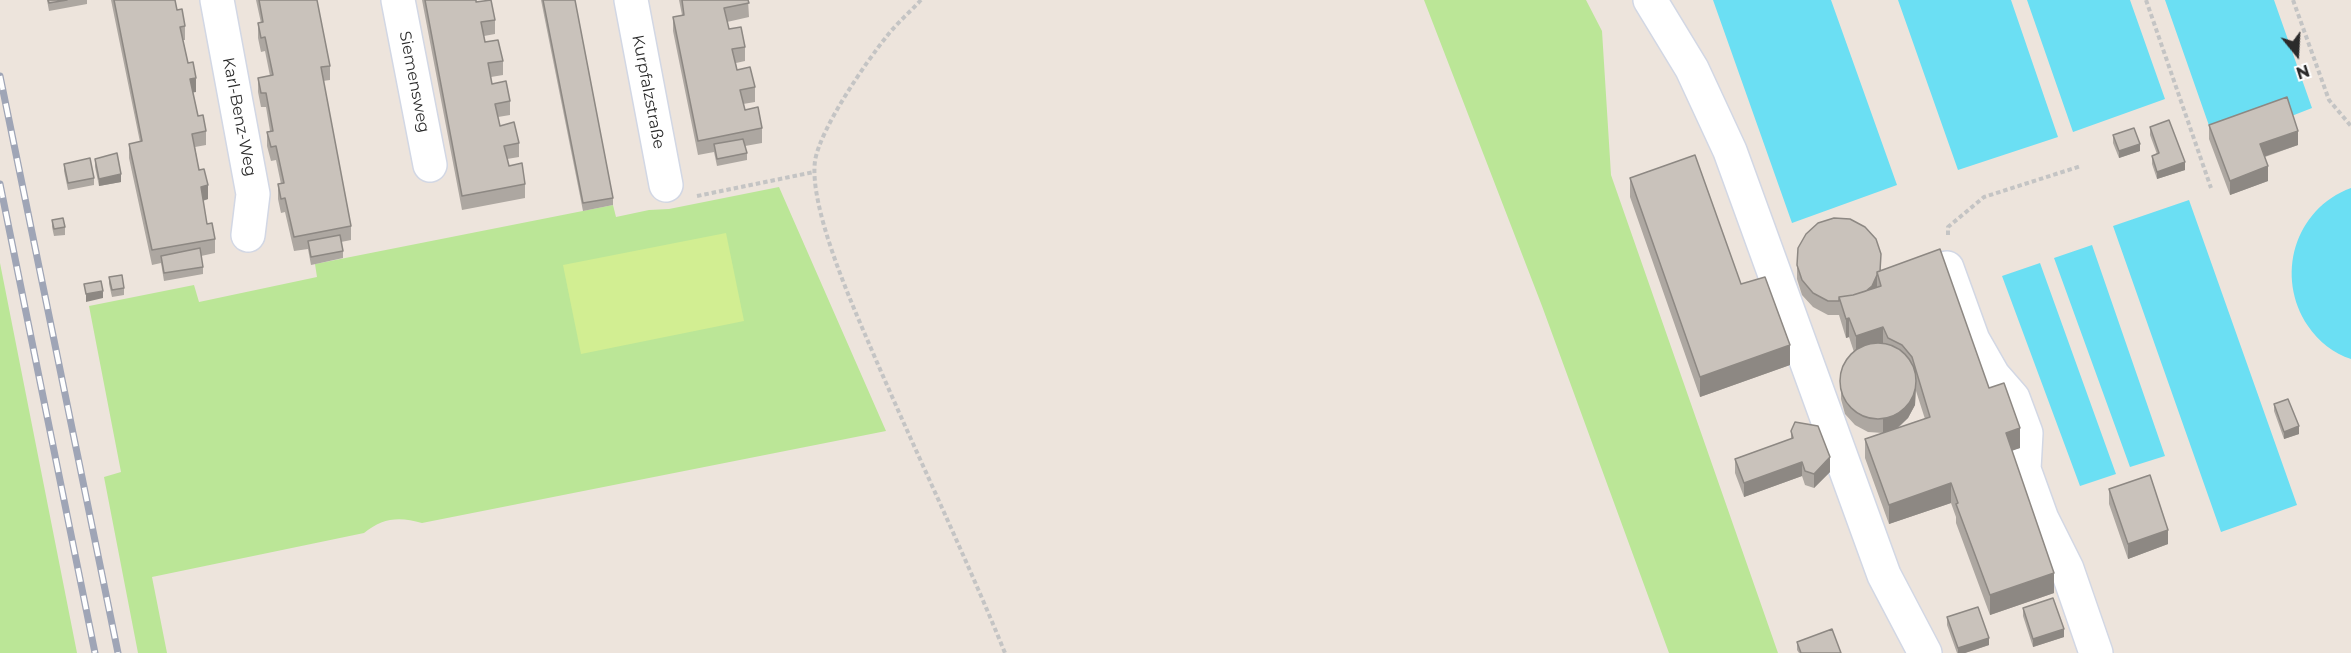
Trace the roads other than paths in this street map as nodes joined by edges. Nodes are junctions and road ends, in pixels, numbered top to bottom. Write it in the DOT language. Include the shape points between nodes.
graph roads {
  1 [pos="217,0"];
  2 [pos="398,0"];
  3 [pos="631,0"];
  4 [pos="1650,0"];
  5 [pos="430,165"];
  6 [pos="679,191"];
  7 [pos="248,235"];
  8 [pos="1947,268"];
  9 [pos="1925,653"];
  10 [pos="2096,653"];
  1 -- 7 [label="street, Karl-Benz-Weg" via="253,194"];
  2 -- 5 [label="street, Siemensweg"];
  3 -- 6 [label="street, Kurpfalzstraße"];
  4 -- 9 [label="street" via="1692,69 1730,151 1884,575"];
  8 -- 10 [label="street" via="1973,340 1993,375 2013,398 2026,433 2024,469 2042,519 2067,569"];
}
